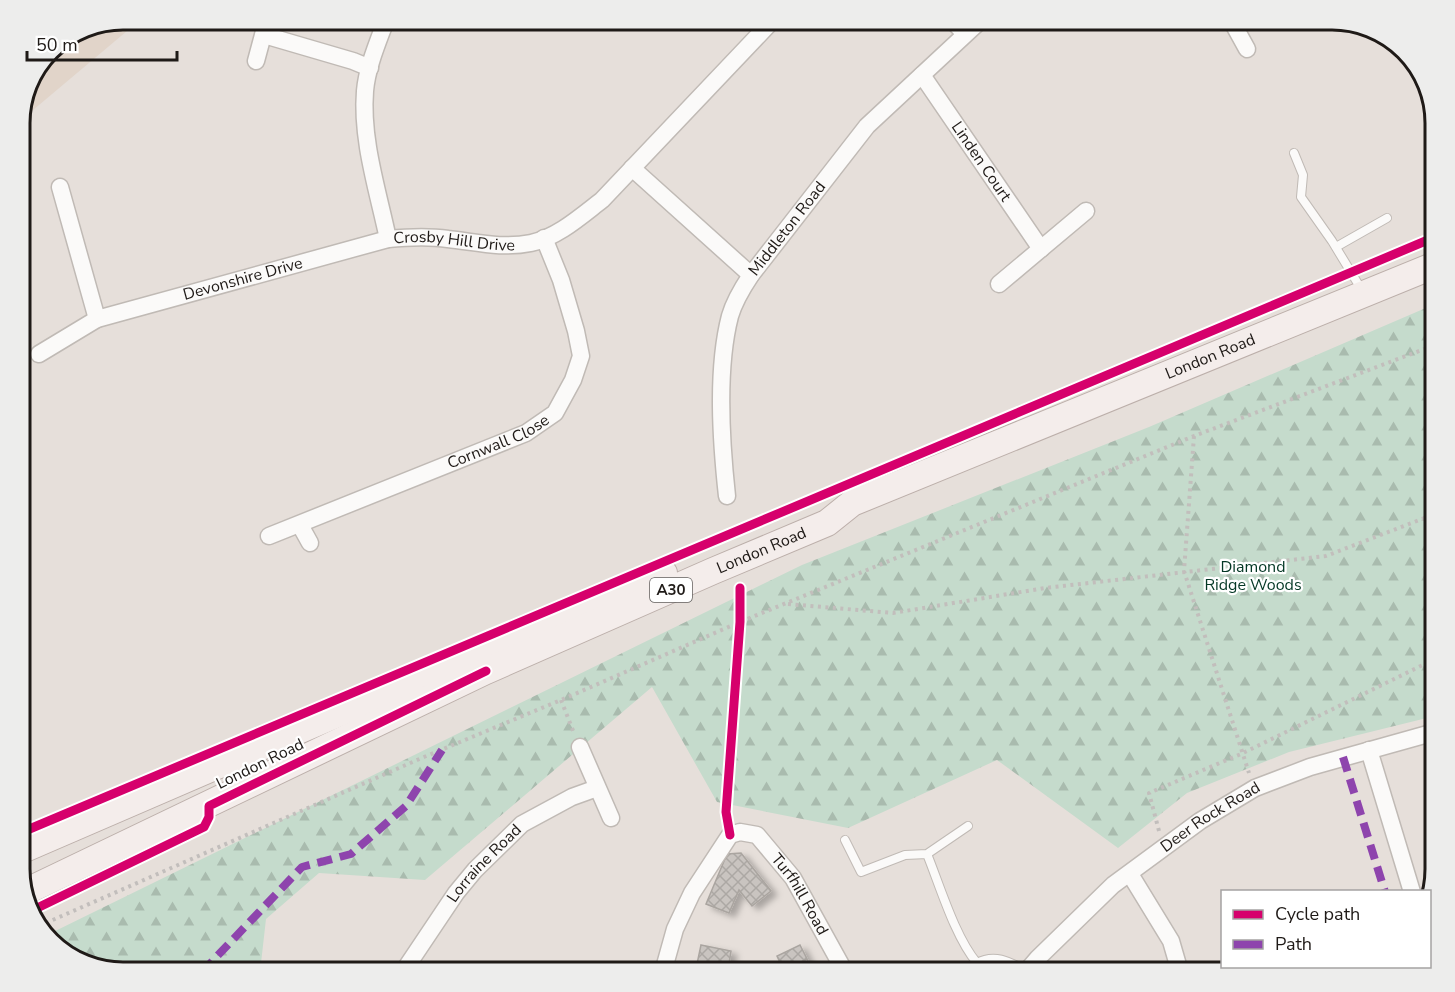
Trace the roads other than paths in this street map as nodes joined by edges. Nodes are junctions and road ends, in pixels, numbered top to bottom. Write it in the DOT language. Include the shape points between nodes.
graph roads {
  1 [pos="265,30"];
  2 [pos="274,30"];
  3 [pos="383,30"];
  4 [pos="763,30"];
  5 [pos="961,30"];
  6 [pos="970,30"];
  7 [pos="1237,30"];
  8 [pos="965,34"];
  9 [pos="1247,49"];
  10 [pos="256,61"];
  11 [pos="370,68"];
  12 [pos="922,75"];
  13 [pos="1294,153"];
  14 [pos="632,168"];
  15 [pos="60,187"];
  16 [pos="1086,211"];
  17 [pos="1387,218"];
  18 [pos="544,238"];
  19 [pos="388,239"];
  20 [pos="1336,248"];
  21 [pos="1041,249"];
  22 [pos="1425,269"];
  23 [pos="751,275"];
  24 [pos="999,284"];
  25 [pos="1364,294"];
  26 [pos="97,319"];
  27 [pos="39,354"];
  28 [pos="728,496"];
  29 [pos="852,503"];
  30 [pos="300,525"];
  31 [pos="269,536"];
  32 [pos="310,543"];
  33 [pos="1425,735"];
  34 [pos="580,747"];
  35 [pos="1369,750"];
  36 [pos="597,788"];
  37 [pos="611,818"];
  38 [pos="968,826"];
  39 [pos="845,840"];
  40 [pos="30,847"];
  41 [pos="927,854"];
  42 [pos="1130,874"];
  43 [pos="32,889"];
  44 [pos="1412,890"];
  45 [pos="410,962"];
  46 [pos="666,962"];
  47 [pos="839,962"];
  48 [pos="973,962"];
  49 [pos="985,962"];
  50 [pos="1008,962"];
  51 [pos="1035,962"];
  52 [pos="1177,962"];
  1 -- 10 [label="street"];
  2 -- 11 [label="street"];
  3 -- 11 [label="street, Crosby Hill Drive"];
  4 -- 14 [label="street, Crosby Hill Drive"];
  5 -- 8 [label="street"];
  6 -- 8 [label="street, Middleton Road"];
  7 -- 9 [label="street"];
  8 -- 12 [label="street, Middleton Road"];
  11 -- 19 [label="street, Crosby Hill Drive" via="364,112"];
  12 -- 21 [label="street, Linden Court"];
  12 -- 23 [label="street, Middleton Road" via="867,126"];
  13 -- 20 [label="lane" via="1303,176 1301,197"];
  14 -- 18 [label="street, Crosby Hill Drive" via="602,200 570,225"];
  14 -- 23 [label="street"];
  15 -- 26 [label="street"];
  16 -- 21 [label="street"];
  17 -- 20 [label="lane"];
  18 -- 19 [label="street, Crosby Hill Drive" via="512,246 429,237"];
  18 -- 30 [label="street, Cornwall Close" via="561,280 581,356 555,413 526,433"];
  19 -- 26 [label="street, Devonshire Drive"];
  20 -- 25 [label="lane"];
  21 -- 24 [label="street"];
  22 -- 25 [label="main road, London Road / A30"];
  23 -- 28 [label="street, Middleton Road" via="730,314 723,357 722,435"];
  25 -- 29 [label="main road, London Road / A30"];
  26 -- 27 [label="street, Devonshire Drive"];
  29 -- 40 [label="main road, London Road / A30" via="822,506 707,554"];
  29 -- 43 [label="main road, London Road / A30" via="826,523 486,671"];
  30 -- 31 [label="street, Cornwall Close"];
  30 -- 32 [label="street"];
  33 -- 35 [label="street, Deer Rock Road"];
  34 -- 36 [label="street"];
  35 -- 42 [label="street, Deer Rock Road" via="1310,766 1255,788 1200,820"];
  35 -- 44 [label="street"];
  36 -- 37 [label="street"];
  36 -- 45 [label="street, Lorraine Road" via="522,824 468,877"];
  38 -- 41 [label="lane"];
  39 -- 41 [label="lane" via="861,872 905,855"];
  41 -- 48 [label="lane"];
  42 -- 51 [label="street, Deer Rock Road" via="1113,885"];
  42 -- 52 [label="street" via="1171,942"];
  46 -- 47 [label="street, Turfhill Road" via="675,929 692,893 730,835 740,832 757,835 793,878"];
  49 -- 50 [label="lane" via="992,957"];
}
